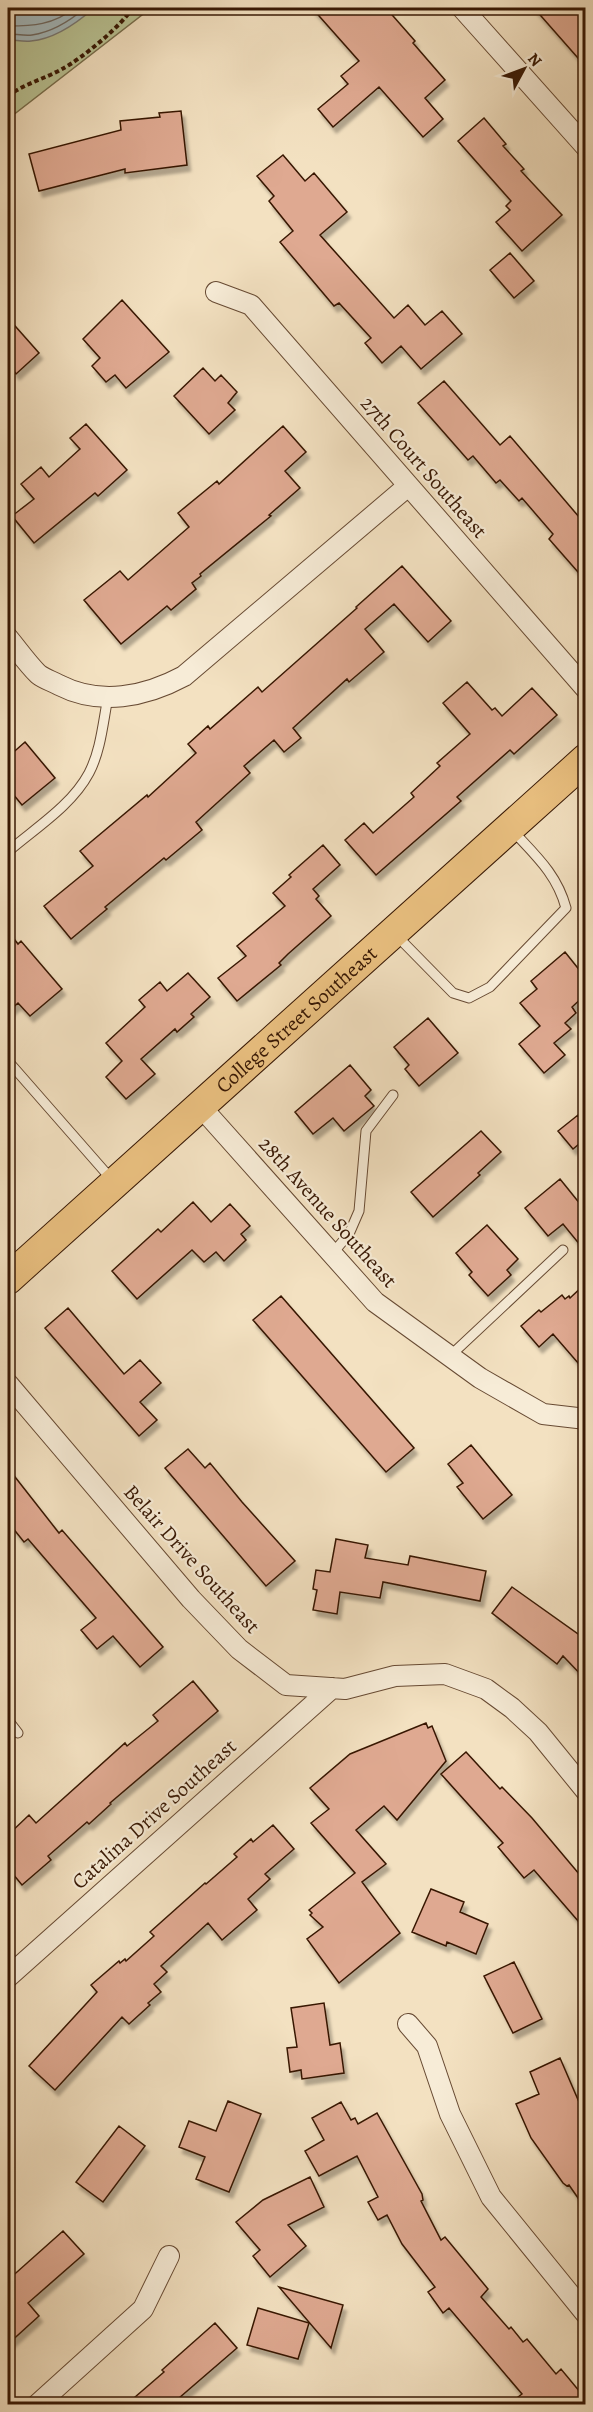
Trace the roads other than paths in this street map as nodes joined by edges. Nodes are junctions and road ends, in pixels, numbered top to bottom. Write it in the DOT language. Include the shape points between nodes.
graph roads {
  1 [pos="462,8"];
  2 [pos="585,147"];
  3 [pos="216,292"];
  4 [pos="408,486"];
  5 [pos="8,638"];
  6 [pos="585,689"];
  7 [pos="108,697"];
  8 [pos="585,759"];
  9 [pos="510,827"];
  10 [pos="10,850"];
  11 [pos="394,933"];
  12 [pos="8,1061"];
  13 [pos="393,1095"];
  14 [pos="201,1107"];
  15 [pos="114,1183"];
  16 [pos="563,1250"];
  17 [pos="332,1254"];
  18 [pos="8,1279"];
  19 [pos="450,1356"];
  20 [pos="8,1384"];
  21 [pos="585,1419"];
  22 [pos="332,1688"];
  23 [pos="8,1720"];
  24 [pos="18,1733"];
  25 [pos="585,1791"];
  26 [pos="8,1977"];
  27 [pos="408,2024"];
  28 [pos="169,2256"];
  29 [pos="585,2314"];
  30 [pos="38,2404"];
  1 -- 2 [label="street"];
  3 -- 4 [label="street, 27th Court Southeast" via="251,305"];
  4 -- 6 [label="street, 27th Court Southeast"];
  4 -- 7 [label="street" via="184,676 142,694"];
  5 -- 7 [label="street" via="40,675 70,691"];
  7 -- 10 [label="lane" via="90,772 68,801"];
  8 -- 9 [label="main road, College Street Southeast"];
  9 -- 11 [label="main road, College Street Southeast"];
  9 -- 11 [label="lane" via="547,868 561,890 566,908 490,987 468,998 453,993"];
  11 -- 14 [label="main road, College Street Southeast"];
  12 -- 15 [label="lane"];
  13 -- 17 [label="lane" via="366,1131 358,1211 349,1234"];
  14 -- 15 [label="main road, College Street Southeast"];
  14 -- 17 [label="street, 28th Avenue Southeast"];
  15 -- 18 [label="main road, College Street Southeast"];
  16 -- 19 [label="lane"];
  17 -- 19 [label="street, 28th Avenue Southeast" via="375,1302"];
  19 -- 21 [label="street, 28th Avenue Southeast" via="543,1414"];
  20 -- 22 [label="street, Belair Drive Southeast" via="190,1599 240,1649 286,1685"];
  22 -- 25 [label="street, Belair Drive Southeast" via="345,1689 395,1676 445,1674 486,1689 538,1732"];
  22 -- 26 [label="street, Catalina Drive Southeast"];
  23 -- 24 [label="lane"];
  27 -- 29 [label="street" via="427,2046 450,2114 490,2197"];
  28 -- 30 [label="street" via="143,2309"];
}
